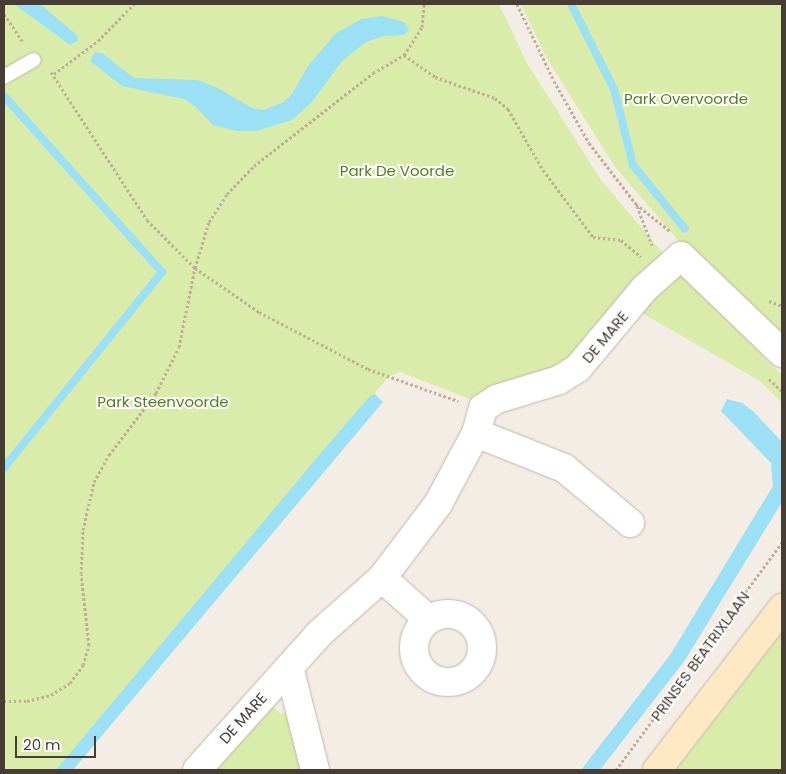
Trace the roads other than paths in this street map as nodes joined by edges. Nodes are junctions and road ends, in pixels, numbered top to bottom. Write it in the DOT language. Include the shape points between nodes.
graph roads {
  1 [pos="34,60"];
  2 [pos="4,77"];
  3 [pos="782,353"];
  4 [pos="479,421"];
  5 [pos="630,523"];
  6 [pos="382,578"];
  7 [pos="782,608"];
  8 [pos="428,619"];
  9 [pos="290,667"];
  10 [pos="197,770"];
  11 [pos="315,770"];
  12 [pos="657,770"];
  1 -- 2 [label="lane"];
  3 -- 4 [label="street, DE MARE" via="681,256 652,266 645,288 578,368 559,380 497,399"];
  4 -- 5 [label="street" via="564,468"];
  4 -- 6 [label="street, DE MARE" via="438,504"];
  6 -- 8 [label="street"];
  6 -- 9 [label="street, DE MARE" via="320,633"];
  7 -- 12 [label="main road"];
  9 -- 10 [label="street, DE MARE"];
  9 -- 11 [label="street"];
}
